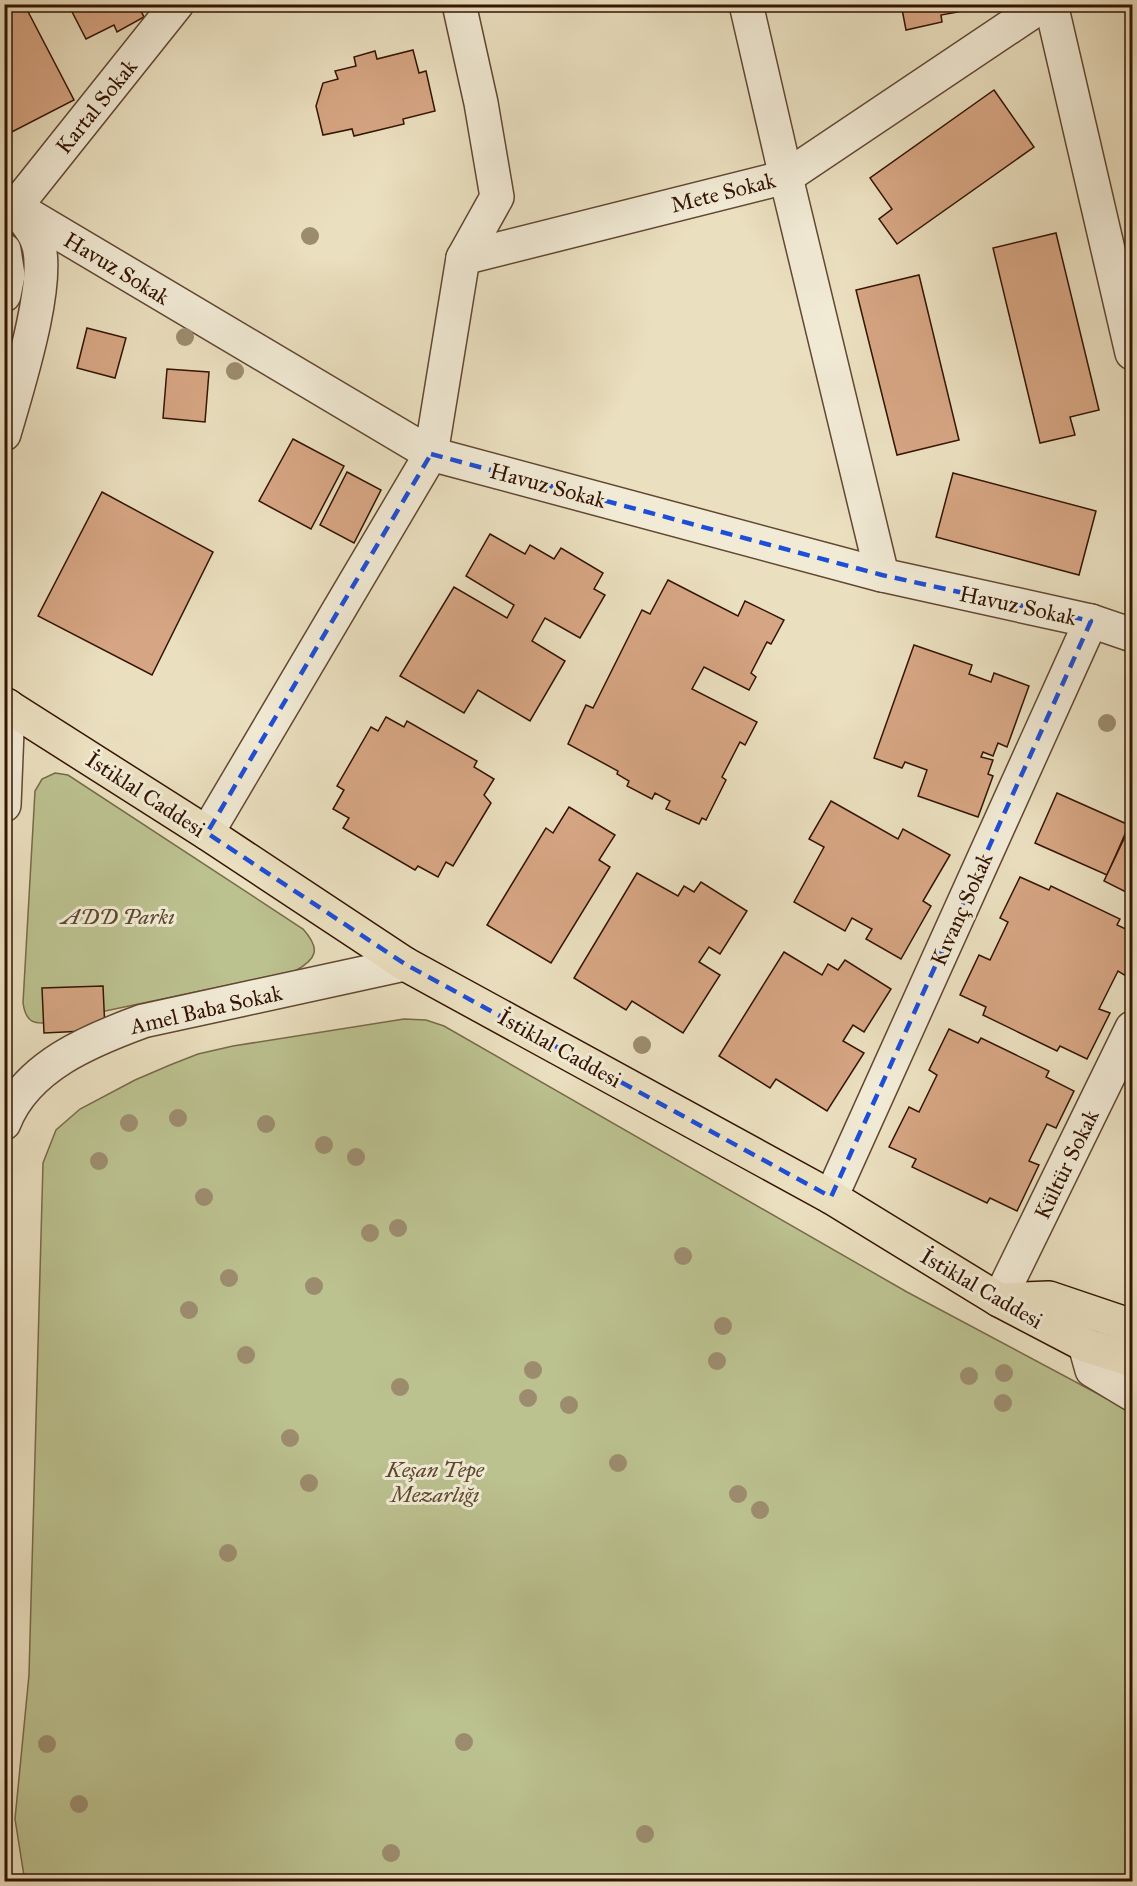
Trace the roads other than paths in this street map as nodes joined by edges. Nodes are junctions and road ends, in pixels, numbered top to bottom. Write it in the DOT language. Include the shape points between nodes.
graph roads {
  1 [pos="177,4"];
  2 [pos="459,4"];
  3 [pos="746,4"];
  4 [pos="1044,4"];
  5 [pos="1051,4"];
  6 [pos="786,177"];
  7 [pos="10,202"];
  8 [pos="4,250"];
  9 [pos="463,258"];
  10 [pos="4,295"];
  11 [pos="1132,353"];
  12 [pos="4,434"];
  13 [pos="431,454"];
  14 [pos="882,575"];
  15 [pos="1091,621"];
  16 [pos="1132,635"];
  17 [pos="6,705"];
  18 [pos="4,805"];
  19 [pos="207,833"];
  20 [pos="405,964"];
  21 [pos="1132,1028"];
  22 [pos="4,1123"];
  23 [pos="831,1197"];
  24 [pos="999,1300"];
  25 [pos="1132,1326"];
  26 [pos="1085,1345"];
  27 [pos="1132,1360"];
  28 [pos="1132,1394"];
  1 -- 7 [label="street, Kartal Sokak"];
  2 -- 9 [label="street" via="497,197"];
  3 -- 6 [label="street"];
  4 -- 6 [label="street, Mete Sokak"];
  5 -- 11 [label="street"];
  6 -- 9 [label="street, Mete Sokak"];
  6 -- 14 [label="street"];
  7 -- 12 [label="street" via="37,240 42,271 26,354"];
  7 -- 13 [label="street, Havuz Sokak"];
  8 -- 10 [label="street" via="8,275"];
  9 -- 13 [label="street"];
  13 -- 14 [label="street, Havuz Sokak"];
  13 -- 19 [label="street"];
  14 -- 15 [label="street, Havuz Sokak"];
  15 -- 16 [label="street, Havuz Sokak"];
  15 -- 23 [label="street, Kıvanç Sokak"];
  17 -- 18 [label="street"];
  17 -- 19 [label="main road, İstiklal Caddesi"];
  19 -- 20 [label="main road, İstiklal Caddesi"];
  20 -- 22 [label="street, Amel Baba Sokak" via="143,1021 115,1032 61,1058 34,1080"];
  20 -- 23 [label="main road, İstiklal Caddesi"];
  21 -- 24 [label="street, Kültür Sokak"];
  23 -- 24 [label="main road, İstiklal Caddesi"];
  24 -- 25 [label="main road" via="1049,1298"];
  24 -- 26 [label="main road, İstiklal Caddesi"];
  26 -- 27 [label="main road, İstiklal Caddesi"];
  26 -- 28 [label="street" via="1092,1370"];
}
